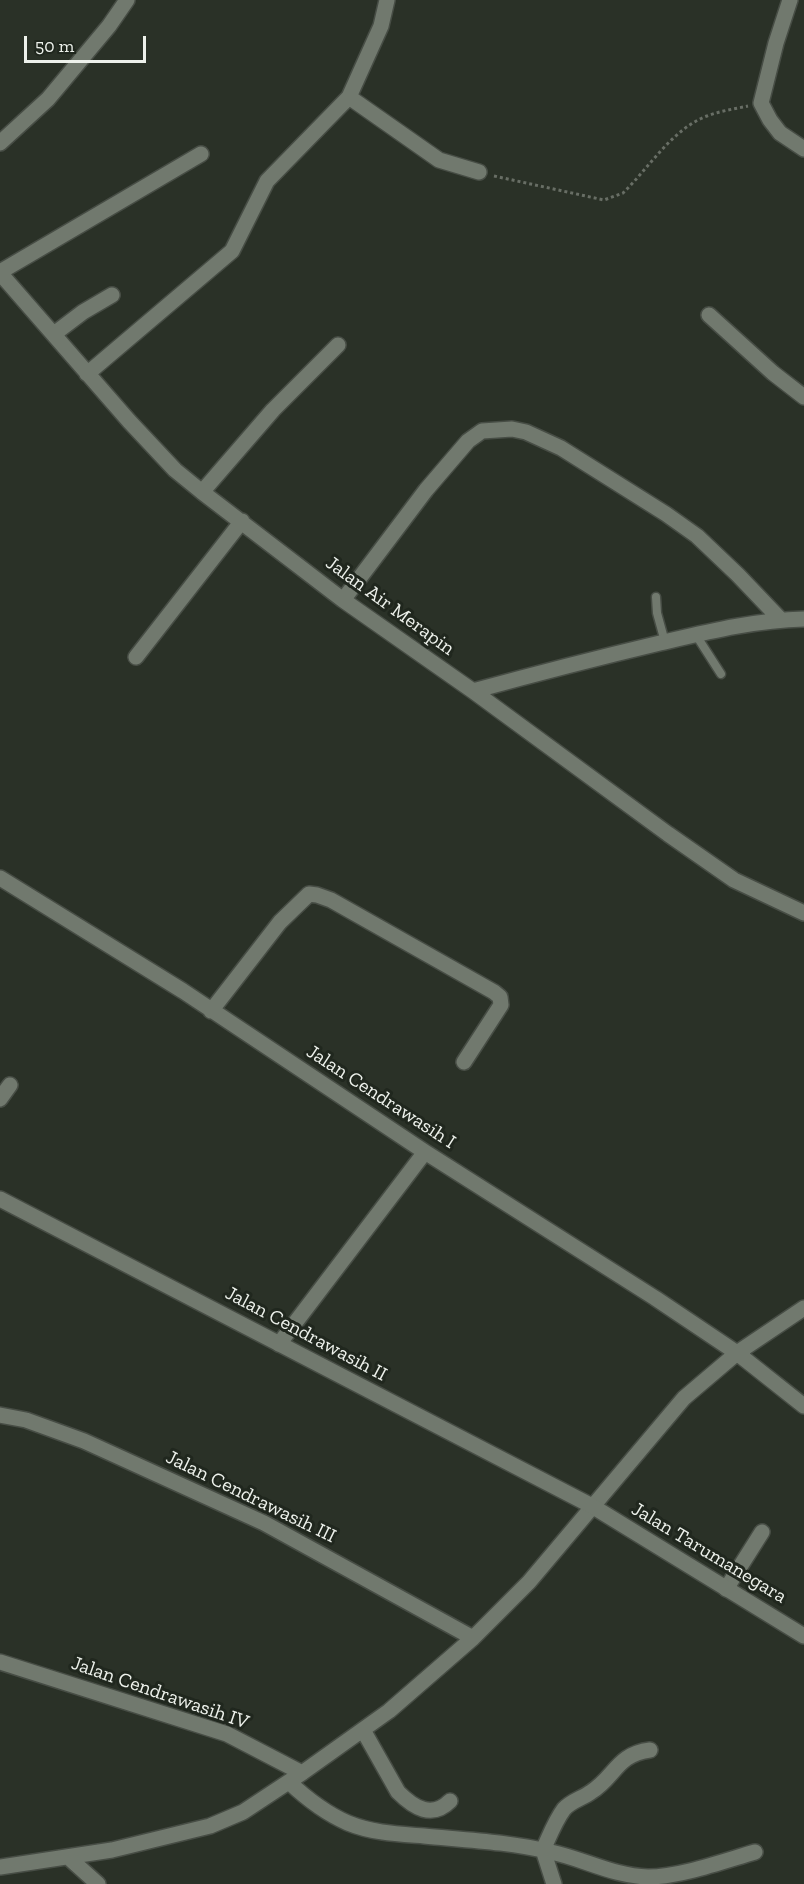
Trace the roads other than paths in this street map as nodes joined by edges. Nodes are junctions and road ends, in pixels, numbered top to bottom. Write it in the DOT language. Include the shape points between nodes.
graph roads {
  1 [pos="127,0"];
  2 [pos="387,0"];
  3 [pos="790,0"];
  4 [pos="349,97"];
  5 [pos="0,143"];
  6 [pos="804,149"];
  7 [pos="201,154"];
  8 [pos="479,172"];
  9 [pos="2,279"];
  10 [pos="112,295"];
  11 [pos="709,315"];
  12 [pos="54,334"];
  13 [pos="338,345"];
  14 [pos="87,374"];
  15 [pos="804,397"];
  16 [pos="202,492"];
  17 [pos="242,521"];
  18 [pos="656,597"];
  19 [pos="343,600"];
  20 [pos="780,619"];
  21 [pos="804,619"];
  22 [pos="696,635"];
  23 [pos="666,642"];
  24 [pos="136,657"];
  25 [pos="722,674"];
  26 [pos="473,690"];
  27 [pos="0,878"];
  28 [pos="804,913"];
  29 [pos="211,1011"];
  30 [pos="464,1062"];
  31 [pos="10,1085"];
  32 [pos="0,1099"];
  33 [pos="425,1152"];
  34 [pos="0,1199"];
  35 [pos="804,1308"];
  36 [pos="279,1344"];
  37 [pos="737,1353"];
  38 [pos="804,1406"];
  39 [pos="0,1415"];
  40 [pos="592,1506"];
  41 [pos="762,1532"];
  42 [pos="726,1589"];
  43 [pos="804,1636"];
  44 [pos="473,1638"];
  45 [pos="0,1662"];
  46 [pos="363,1730"];
  47 [pos="650,1750"];
  48 [pos="302,1773"];
  49 [pos="289,1782"];
  50 [pos="450,1801"];
  51 [pos="543,1850"];
  52 [pos="755,1852"];
  53 [pos="68,1857"];
  54 [pos="0,1867"];
  55 [pos="98,1884"];
  56 [pos="554,1884"];
  1 -- 5 [label="street" via="48,99"];
  2 -- 4 [label="street" via="381,26"];
  3 -- 6 [label="street" via="761,103 780,133"];
  4 -- 8 [label="street" via="439,160"];
  4 -- 14 [label="street" via="267,181 226,258"];
  7 -- 9 [label="street"];
  9 -- 12 [label="street, Jalan Air Merapin"];
  10 -- 12 [label="street"];
  11 -- 15 [label="street"];
  12 -- 14 [label="street, Jalan Air Merapin"];
  13 -- 16 [label="street" via="273,410"];
  14 -- 16 [label="street, Jalan Air Merapin" via="175,470"];
  16 -- 17 [label="street, Jalan Air Merapin"];
  17 -- 19 [label="street, Jalan Air Merapin"];
  17 -- 24 [label="street"];
  18 -- 23 [label="lane"];
  19 -- 20 [label="street" via="468,441 482,431 512,429 561,448 666,514 697,536"];
  19 -- 26 [label="street, Jalan Air Merapin"];
  20 -- 21 [label="street"];
  20 -- 22 [label="street"];
  22 -- 23 [label="street"];
  22 -- 25 [label="lane"];
  23 -- 26 [label="street"];
  26 -- 28 [label="street, Jalan Air Merapin" via="734,880"];
  27 -- 29 [label="street, Jalan Cendrawasih I"];
  29 -- 30 [label="street" via="280,922 309,894 317,895 500,997 501,1005"];
  29 -- 33 [label="street, Jalan Cendrawasih I"];
  31 -- 32 [label="street"];
  33 -- 36 [label="street"];
  33 -- 37 [label="street, Jalan Cendrawasih I"];
  34 -- 36 [label="street, Jalan Cendrawasih II"];
  35 -- 37 [label="street"];
  36 -- 40 [label="street, Jalan Cendrawasih II"];
  37 -- 38 [label="street, Jalan Cendrawasih I"];
  37 -- 40 [label="street" via="684,1398"];
  39 -- 44 [label="street, Jalan Cendrawasih III" via="84,1441 264,1523"];
  40 -- 42 [label="street, Jalan Tarumanegara"];
  40 -- 44 [label="street" via="529,1582"];
  41 -- 42 [label="street"];
  42 -- 43 [label="street, Jalan Tarumanegara"];
  44 -- 46 [label="street"];
  45 -- 48 [label="street, Jalan Cendrawasih IV" via="227,1734"];
  46 -- 48 [label="street"];
  46 -- 50 [label="street" via="404,1798 434,1811"];
  47 -- 51 [label="street" via="632,1754 593,1791 564,1810"];
  48 -- 49 [label="street"];
  49 -- 51 [label="street" via="325,1812 375,1831"];
  49 -- 53 [label="street" via="243,1812 210,1826"];
  51 -- 52 [label="street" via="608,1871 648,1877 696,1869"];
  51 -- 56 [label="street"];
  53 -- 54 [label="street"];
  53 -- 55 [label="street"];
}
